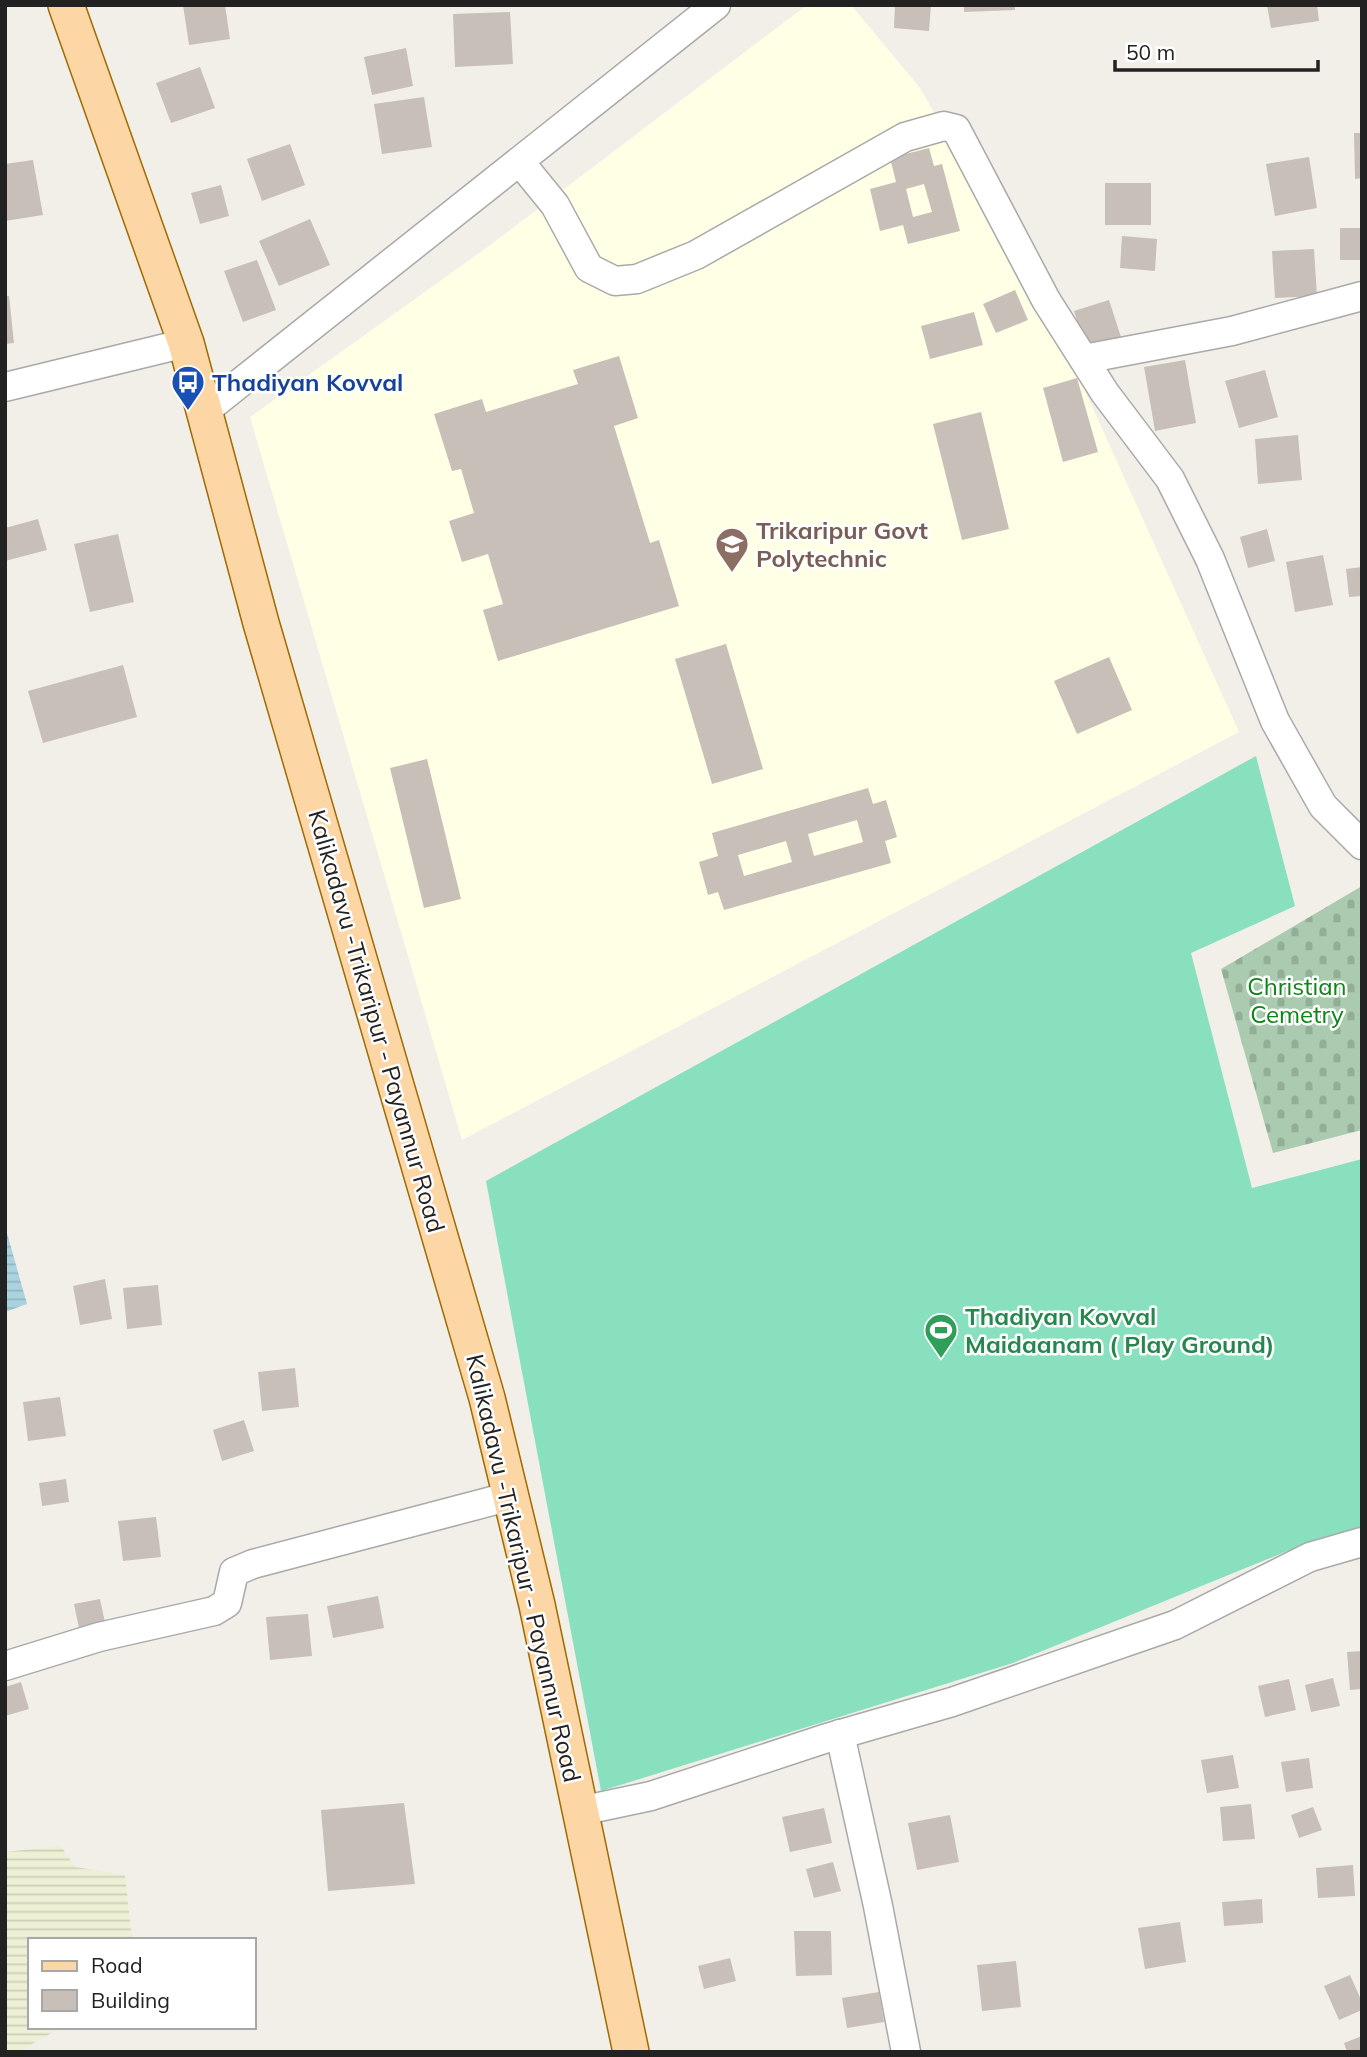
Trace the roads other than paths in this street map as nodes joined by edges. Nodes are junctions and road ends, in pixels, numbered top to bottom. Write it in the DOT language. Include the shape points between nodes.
graph roads {
  1 [pos="66,5"];
  2 [pos="716,5"];
  3 [pos="520,162"];
  4 [pos="1362,296"];
  5 [pos="186,343"];
  6 [pos="1084,359"];
  7 [pos="5,387"];
  8 [pos="206,410"];
  9 [pos="1358,837"];
  10 [pos="511,1496"];
  11 [pos="1362,1542"];
  12 [pos="5,1666"];
  13 [pos="840,1734"];
  14 [pos="580,1811"];
  15 [pos="631,2052"];
  16 [pos="906,2052"];
  1 -- 5 [label="main road, Kalikadavu -Trikaripur - Payannur Road"];
  2 -- 3 [label="street"];
  3 -- 6 [label="street" via="555,205 590,268 615,281 637,279 696,255 905,137 944,126 956,129 1046,300"];
  3 -- 8 [label="street"];
  4 -- 6 [label="street" via="1232,331"];
  5 -- 7 [label="street"];
  5 -- 8 [label="main road, Kalikadavu -Trikaripur - Payannur Road"];
  6 -- 9 [label="street" via="1170,479 1210,559 1275,721 1323,806"];
  8 -- 10 [label="main road, Kalikadavu -Trikaripur - Payannur Road" via="261,623 487,1398"];
  10 -- 12 [label="street" via="253,1563 234,1572 227,1603 214,1611 99,1637"];
  10 -- 14 [label="main road, Kalikadavu -Trikaripur - Payannur Road"];
  11 -- 13 [label="street" via="1310,1557 1175,1625 952,1702"];
  13 -- 14 [label="street" via="652,1796"];
  13 -- 16 [label="street"];
  14 -- 15 [label="main road, Kalikadavu -Trikaripur - Payannur Road"];
}
